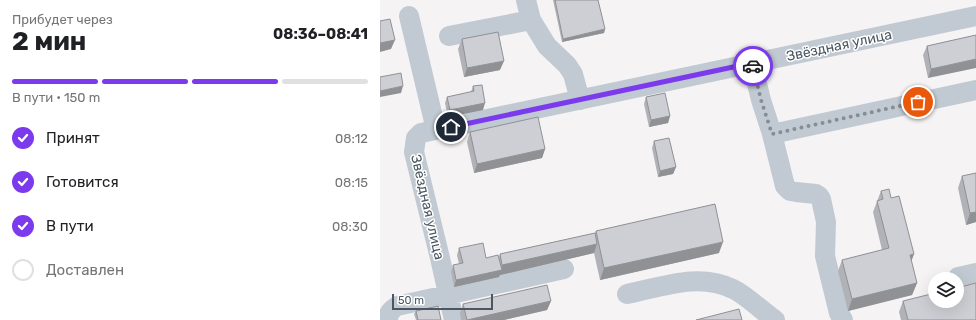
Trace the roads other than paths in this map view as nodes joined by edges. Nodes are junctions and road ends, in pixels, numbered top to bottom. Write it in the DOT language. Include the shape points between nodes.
graph roads {
  1 [pos="526,0"];
  2 [pos="409,16"];
  3 [pos="976,16"];
  4 [pos="531,20"];
  5 [pos="449,36"];
  6 [pos="752,63"];
  7 [pos="976,90"];
  8 [pos="580,100"];
  9 [pos="436,130"];
  10 [pos="772,134"];
  11 [pos="564,269"];
  12 [pos="448,294"];
  13 [pos="628,294"];
  14 [pos="388,320"];
  15 [pos="454,320"];
  16 [pos="775,320"];
  17 [pos="843,320"];
  1 -- 4 [label="street"];
  2 -- 9 [label="street"];
  3 -- 6 [label="street, Звёздная улица"];
  4 -- 5 [label="street"];
  4 -- 8 [label="street" via="547,46 568,65"];
  6 -- 8 [label="street, Звёздная улица"];
  6 -- 10 [label="street"];
  7 -- 10 [label="street"];
  8 -- 9 [label="street, Звёздная улица"];
  9 -- 12 [label="street, Звёздная улица" via="421,133 416,138 414,152"];
  10 -- 17 [label="street" via="785,186 790,191 816,194 821,199 826,222 825,256"];
  11 -- 12 [label="street"];
  12 -- 14 [label="street" via="397,306 391,310"];
  12 -- 15 [label="street, Звёздная улица"];
  13 -- 16 [label="street" via="687,281 709,280 734,289"];
}
